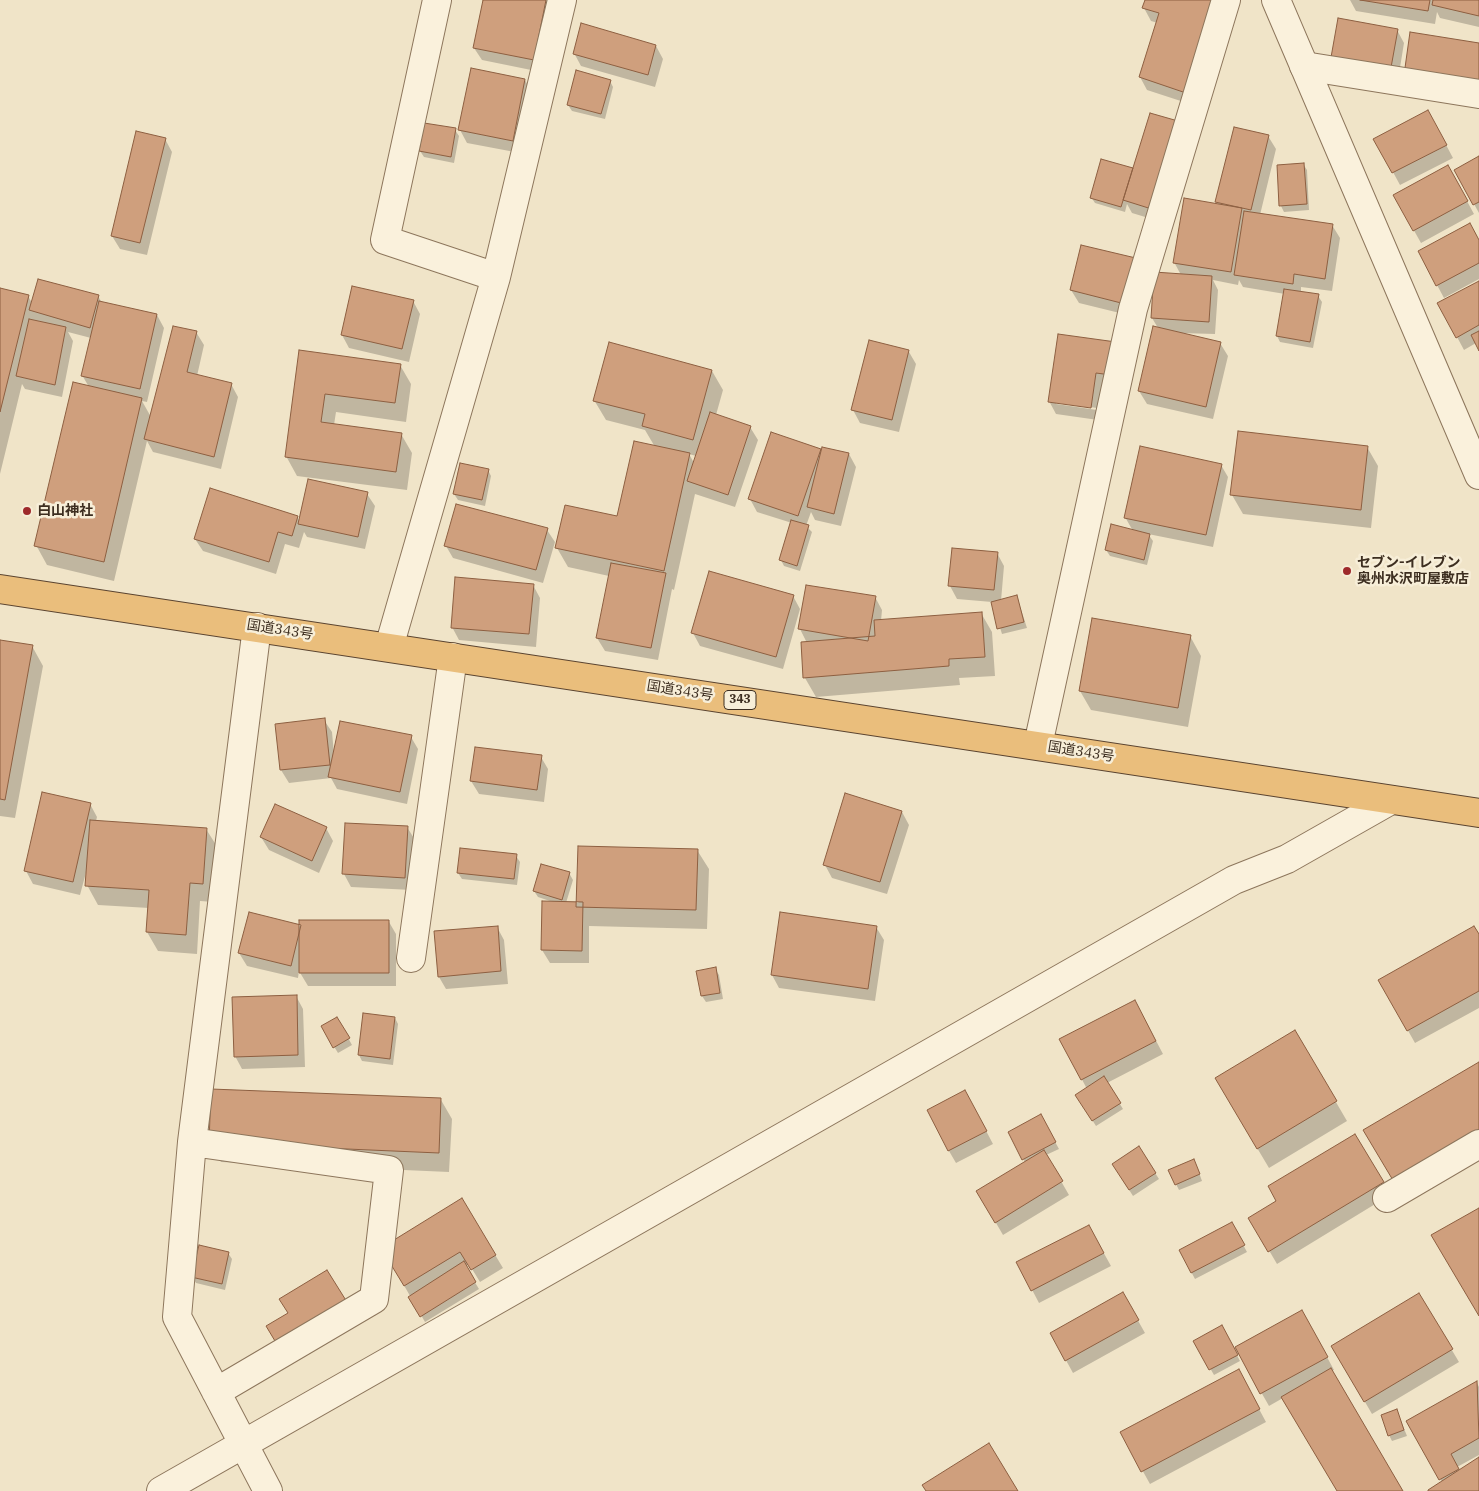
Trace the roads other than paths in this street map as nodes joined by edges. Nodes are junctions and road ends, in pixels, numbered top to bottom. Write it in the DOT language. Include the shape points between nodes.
graph roads {
  1 [pos="437,0"];
  2 [pos="562,0"];
  3 [pos="1226,0"];
  4 [pos="1276,0"];
  5 [pos="1304,66"];
  6 [pos="1479,94"];
  7 [pos="496,277"];
  8 [pos="1479,475"];
  9 [pos="0,589"];
  10 [pos="257,627"];
  11 [pos="389,647"];
  12 [pos="454,657"];
  13 [pos="1038,745"];
  14 [pos="1391,800"];
  15 [pos="1479,814"];
  16 [pos="411,958"];
  17 [pos="192,1142"];
  18 [pos="1479,1144"];
  19 [pos="1387,1198"];
  20 [pos="221,1403"];
  21 [pos="242,1445"];
  22 [pos="161,1491"];
  23 [pos="268,1491"];
  1 -- 7 [label="street" via="385,240"];
  2 -- 7 [label="street"];
  3 -- 13 [label="street" via="1133,309"];
  4 -- 5 [label="street"];
  5 -- 6 [label="street"];
  5 -- 8 [label="street"];
  7 -- 11 [label="street"];
  9 -- 10 [label="highway, 国道343号 / 343"];
  10 -- 11 [label="highway, 国道343号 / 343"];
  10 -- 17 [label="street"];
  11 -- 12 [label="highway, 国道343号 / 343"];
  12 -- 13 [label="highway, 国道343号 / 343"];
  12 -- 16 [label="street"];
  13 -- 14 [label="highway, 国道343号 / 343"];
  14 -- 15 [label="highway, 国道343号 / 343"];
  14 -- 21 [label="street" via="1286,859 1234,880"];
  17 -- 20 [label="street" via="177,1317"];
  17 -- 20 [label="street" via="389,1170 374,1299"];
  18 -- 19 [label="street"];
  20 -- 21 [label="street"];
  21 -- 22 [label="street"];
  21 -- 23 [label="street"];
}
